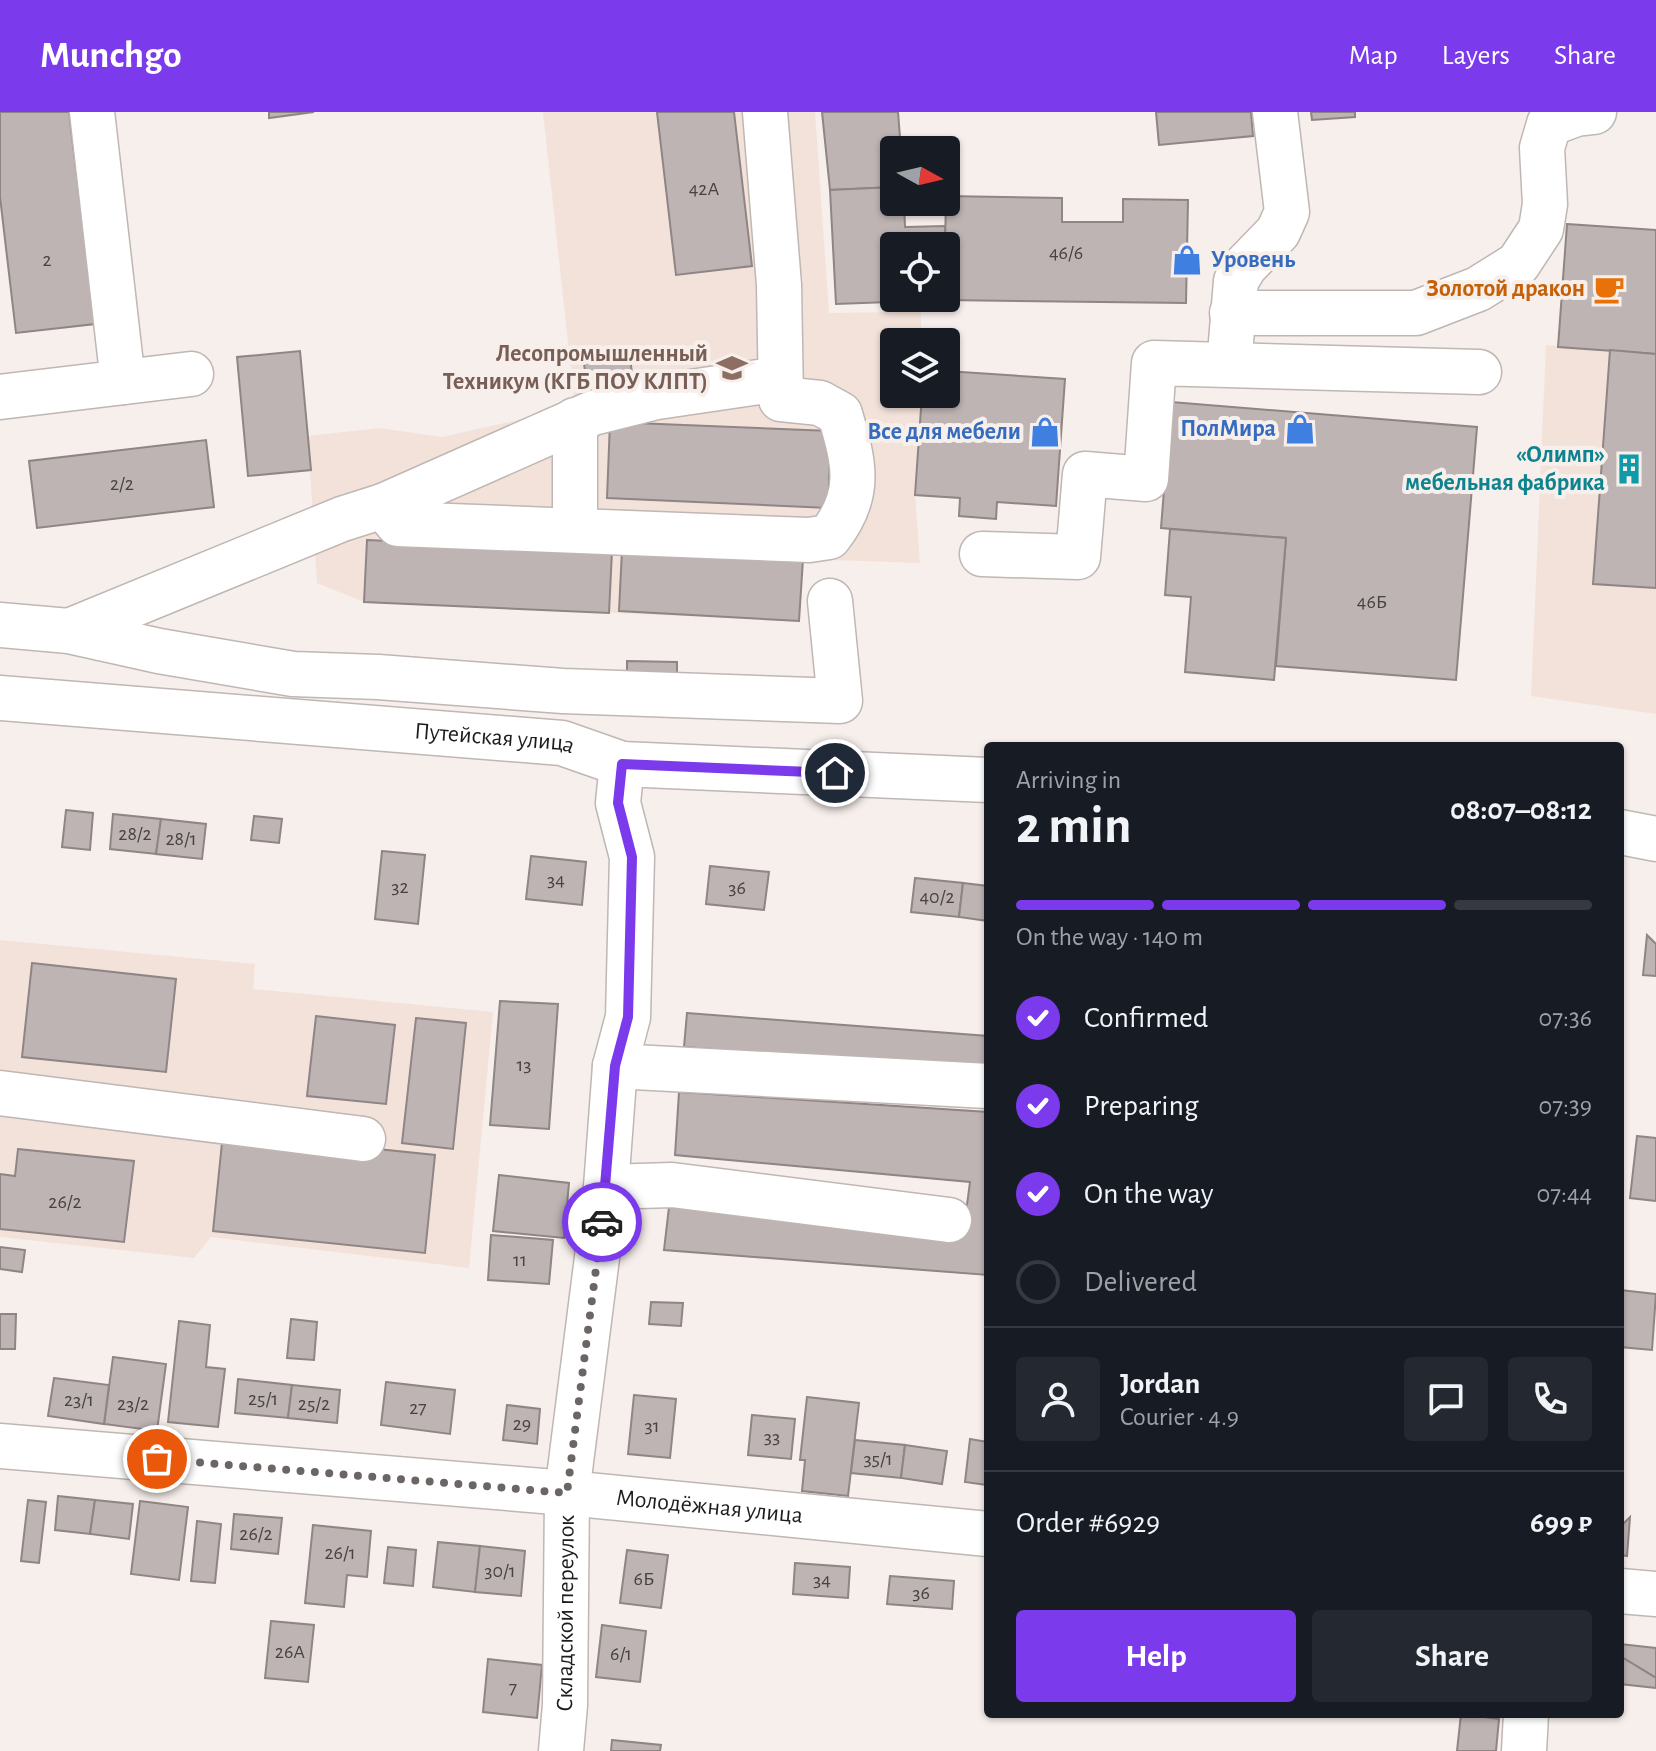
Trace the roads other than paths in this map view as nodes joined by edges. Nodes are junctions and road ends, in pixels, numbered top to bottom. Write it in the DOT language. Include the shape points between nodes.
graph roads {
  1 [pos="92,112"];
  2 [pos="765,112"];
  3 [pos="1275,112"];
  4 [pos="1594,112"];
  5 [pos="1232,313"];
  6 [pos="1230,364"];
  7 [pos="1479,372"];
  8 [pos="191,374"];
  9 [pos="780,379"];
  10 [pos="123,382"];
  11 [pos="0,397"];
  12 [pos="575,420"];
  13 [pos="383,506"];
  14 [pos="575,530"];
  15 [pos="982,554"];
  16 [pos="830,601"];
  17 [pos="0,625"];
  18 [pos="69,631"];
  19 [pos="0,698"];
  20 [pos="622,764"];
  21 [pos="984,780"];
  22 [pos="1624,833"];
  23 [pos="1656,839"];
  24 [pos="615,1066"];
  25 [pos="984,1086"];
  26 [pos="0,1093"];
  27 [pos="363,1139"];
  28 [pos="606,1187"];
  29 [pos="949,1220"];
  30 [pos="0,1446"];
  31 [pos="567,1493"];
  32 [pos="984,1534"];
  33 [pos="1624,1591"];
  34 [pos="1656,1594"];
  35 [pos="1526,1718"];
  36 [pos="561,1751"];
  37 [pos="1524,1751"];
  1 -- 10 [label="street"];
  2 -- 9 [label="street" via="779,285"];
  3 -- 5 [label="street" via="1287,212 1278,232 1236,281"];
  4 -- 5 [label="street" via="1549,124 1542,148 1541,229 1518,264 1478,289 1416,313"];
  5 -- 6 [label="street"];
  6 -- 7 [label="street"];
  6 -- 15 [label="street" via="1154,363 1146,479 1085,474 1078,557"];
  8 -- 10 [label="street"];
  9 -- 12 [label="street" via="657,397"];
  9 -- 14 [label="street" via="781,399 820,403 840,414 851,452 852,498 829,537"];
  10 -- 11 [label="street"];
  12 -- 13 [label="street"];
  12 -- 14 [label="street"];
  13 -- 14 [label="street" via="398,524"];
  13 -- 18 [label="street"];
  16 -- 18 [label="street" via="840,701 293,674"];
  17 -- 18 [label="street"];
  19 -- 20 [label="street, Путейская улица" via="562,743"];
  20 -- 21 [label="street, Путейская улица"];
  20 -- 24 [label="street, Складской переулок" via="618,803 632,857 628,1017"];
  22 -- 23 [label="street"];
  24 -- 25 [label="street"];
  24 -- 28 [label="street, Складской переулок"];
  26 -- 27 [label="street"];
  28 -- 29 [label="street" via="672,1185"];
  28 -- 31 [label="street, Складской переулок"];
  30 -- 31 [label="street, Молодёжная улица"];
  31 -- 32 [label="street, Молодёжная улица"];
  31 -- 36 [label="street, Складской переулок"];
  33 -- 34 [label="street"];
  35 -- 37 [label="street"];
}
